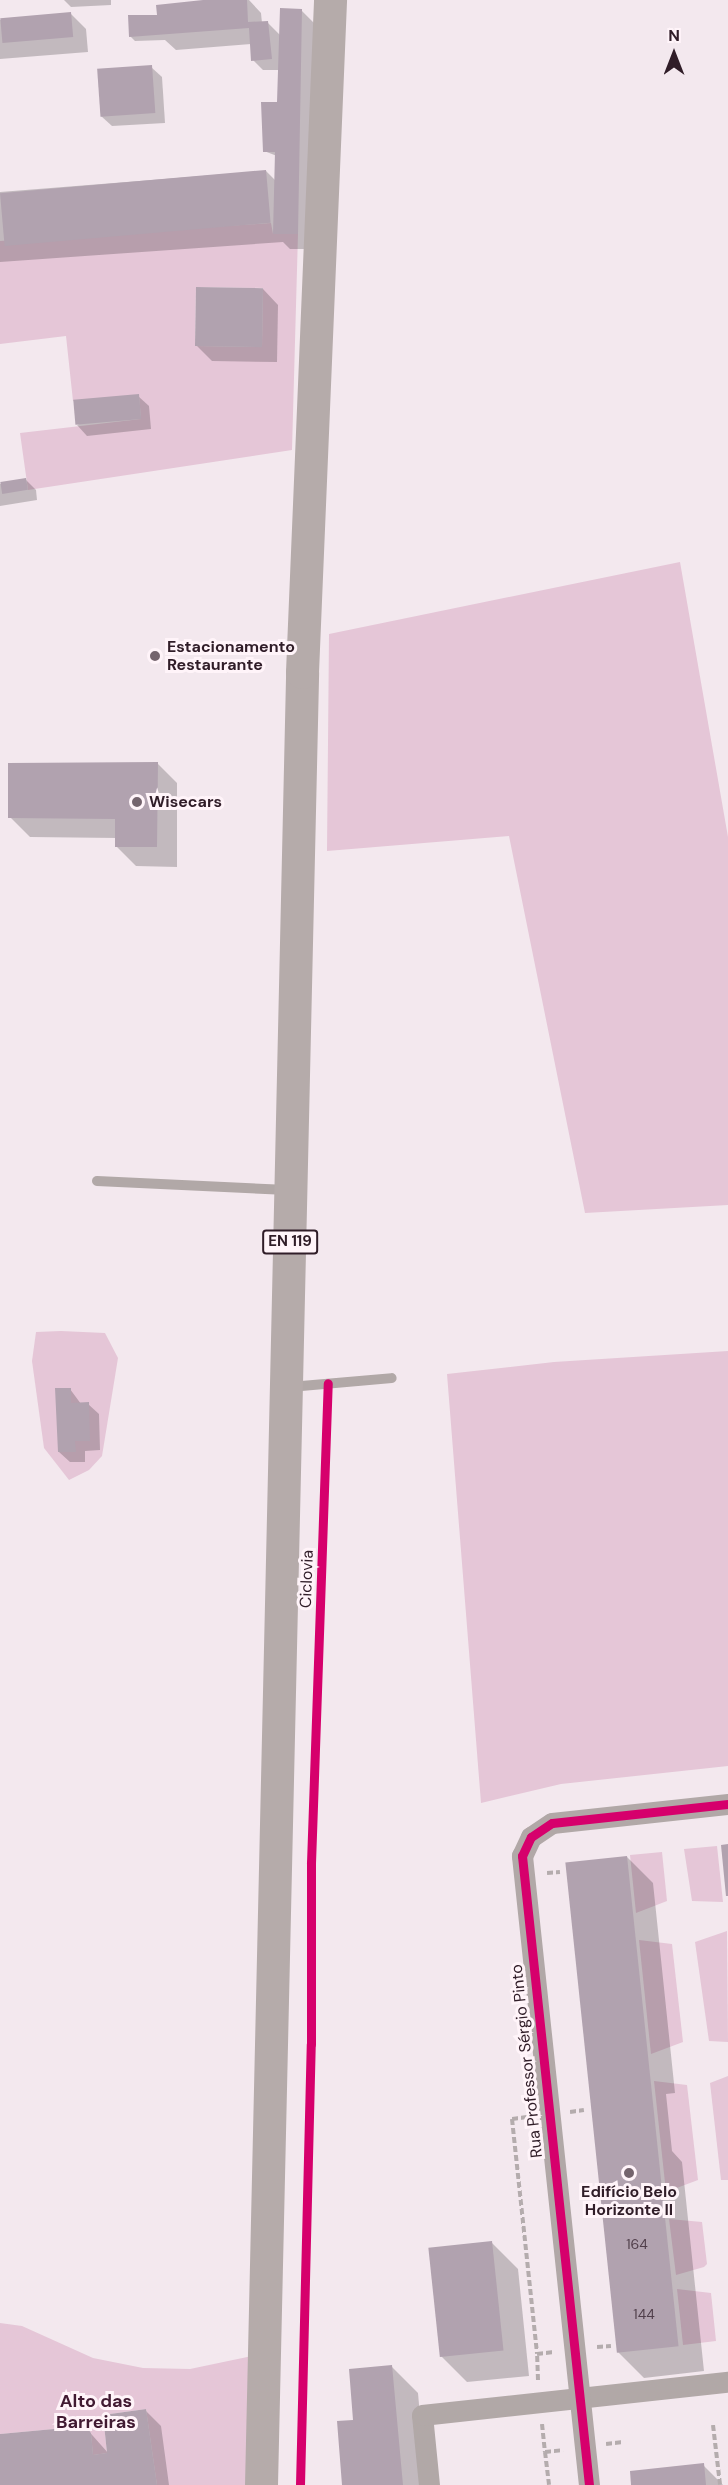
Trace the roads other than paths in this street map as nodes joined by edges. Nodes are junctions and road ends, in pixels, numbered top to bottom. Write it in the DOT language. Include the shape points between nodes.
graph roads {
  1 [pos="330,0"];
  2 [pos="97,1181"];
  3 [pos="292,1191"];
  4 [pos="392,1378"];
  5 [pos="287,1388"];
  6 [pos="728,1804"];
  7 [pos="728,2382"];
  8 [pos="580,2398"];
  9 [pos="261,2485"];
  10 [pos="429,2485"];
  11 [pos="589,2485"];
  1 -- 3 [label="main road, EN 119" via="302,672"];
  2 -- 3 [label="lane"];
  3 -- 5 [label="main road, EN 119"];
  4 -- 5 [label="lane"];
  5 -- 9 [label="main road, EN 119"];
  6 -- 8 [label="street, Rua Professor Sérgio Pinto" via="552,1823 539,1830 525,1847 522,1875"];
  7 -- 8 [label="street"];
  8 -- 10 [label="street" via="422,2415"];
  8 -- 11 [label="street, Rua Professor Sérgio Pinto"];
}
